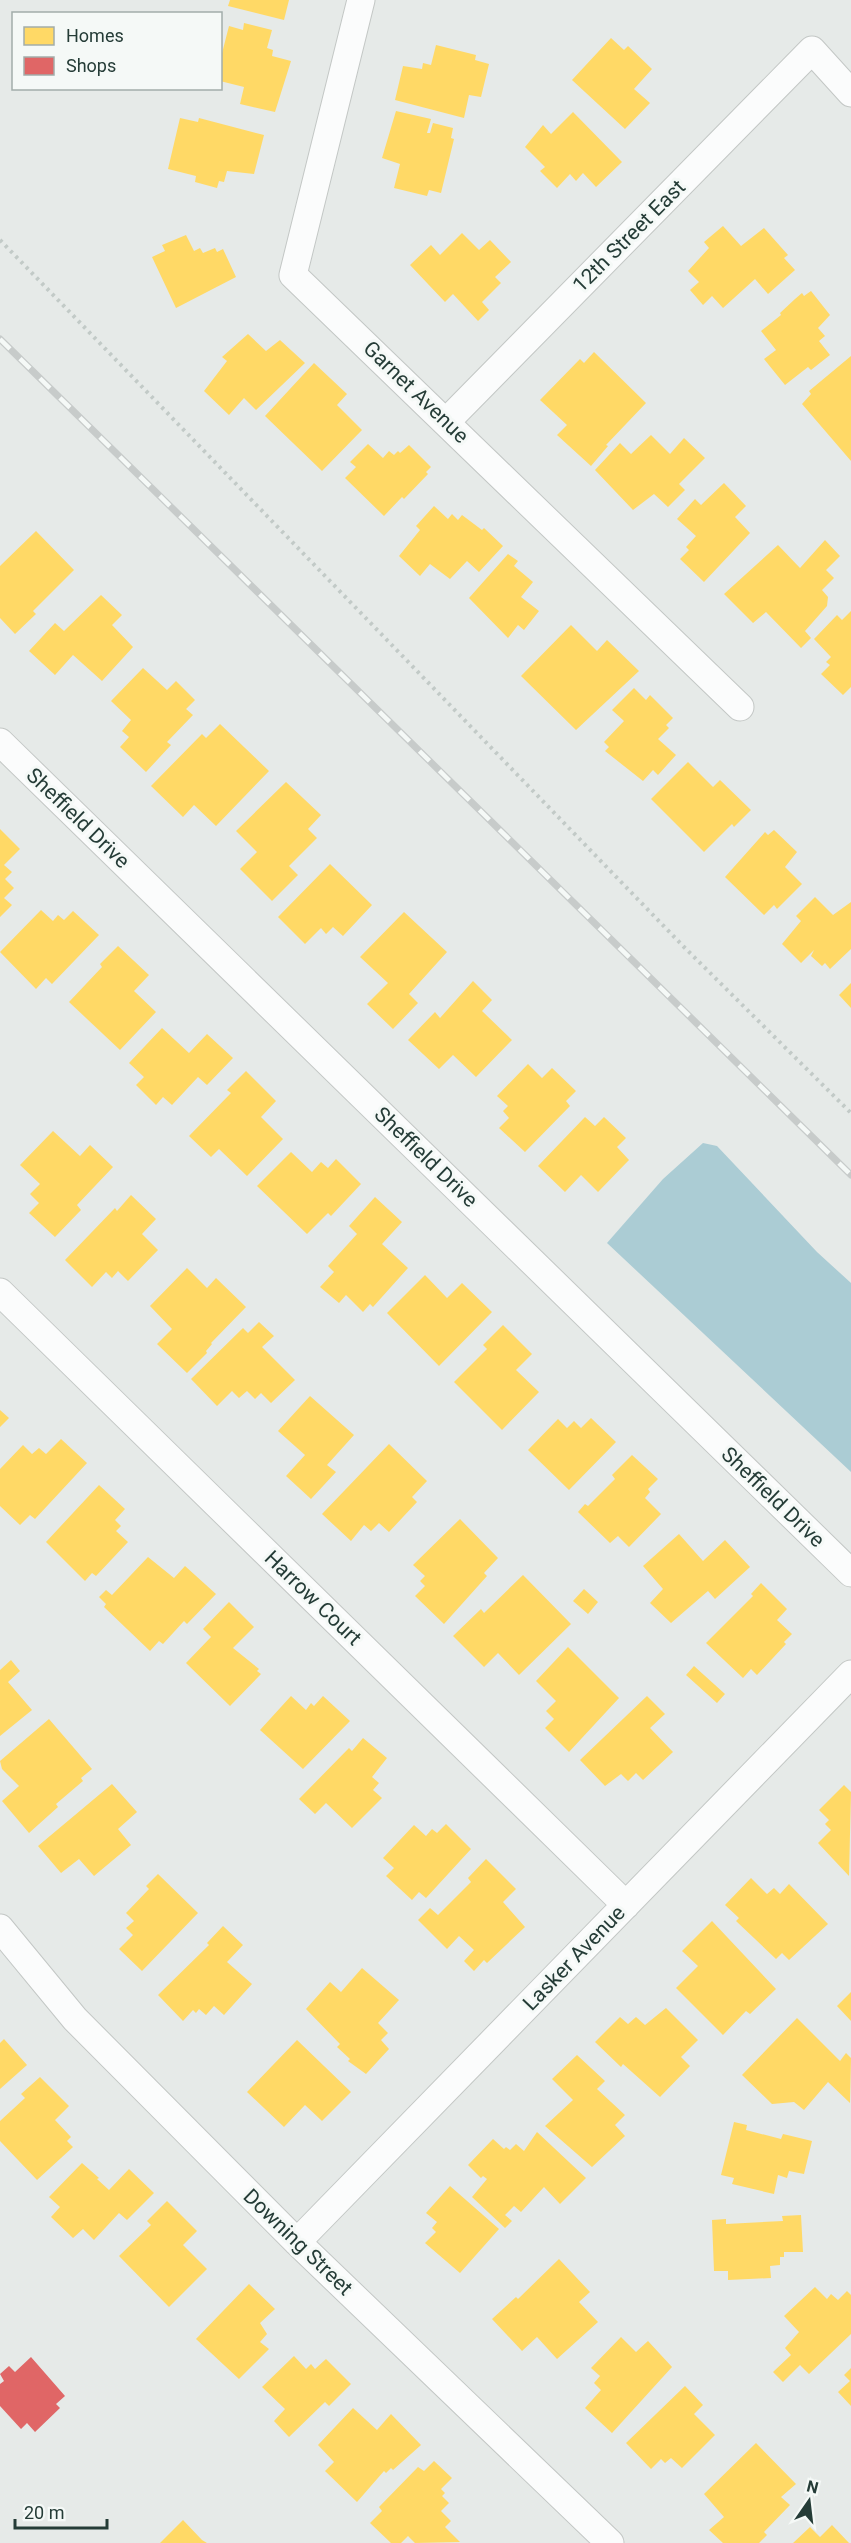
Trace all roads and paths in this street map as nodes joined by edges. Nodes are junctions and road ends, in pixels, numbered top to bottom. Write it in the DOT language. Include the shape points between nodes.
graph roads {
  1 [pos="361,0"];
  2 [pos="851,93"];
  3 [pos="0,240"];
  4 [pos="447,421"];
  5 [pos="740,707"];
  6 [pos="0,742"];
  7 [pos="851,1113"];
  8 [pos="0,1292"];
  9 [pos="851,1573"];
  10 [pos="851,1674"];
  11 [pos="626,1905"];
  12 [pos="0,1928"];
  13 [pos="297,2242"];
  14 [pos="610,2543"];
  1 -- 4 [label="street, Garnet Avenue" via="293,275"];
  2 -- 4 [label="street, 12th Street East" via="812,50"];
  3 -- 7 [label="path" via="675,938"];
  4 -- 5 [label="street, Garnet Avenue"];
  6 -- 9 [label="street, Sheffield Drive"];
  8 -- 11 [label="street, Harrow Court"];
  10 -- 11 [label="street, Lasker Avenue"];
  11 -- 13 [label="street, Lasker Avenue"];
  12 -- 13 [label="street, Downing Street" via="75,2019"];
  13 -- 14 [label="street, Downing Street"];
}
